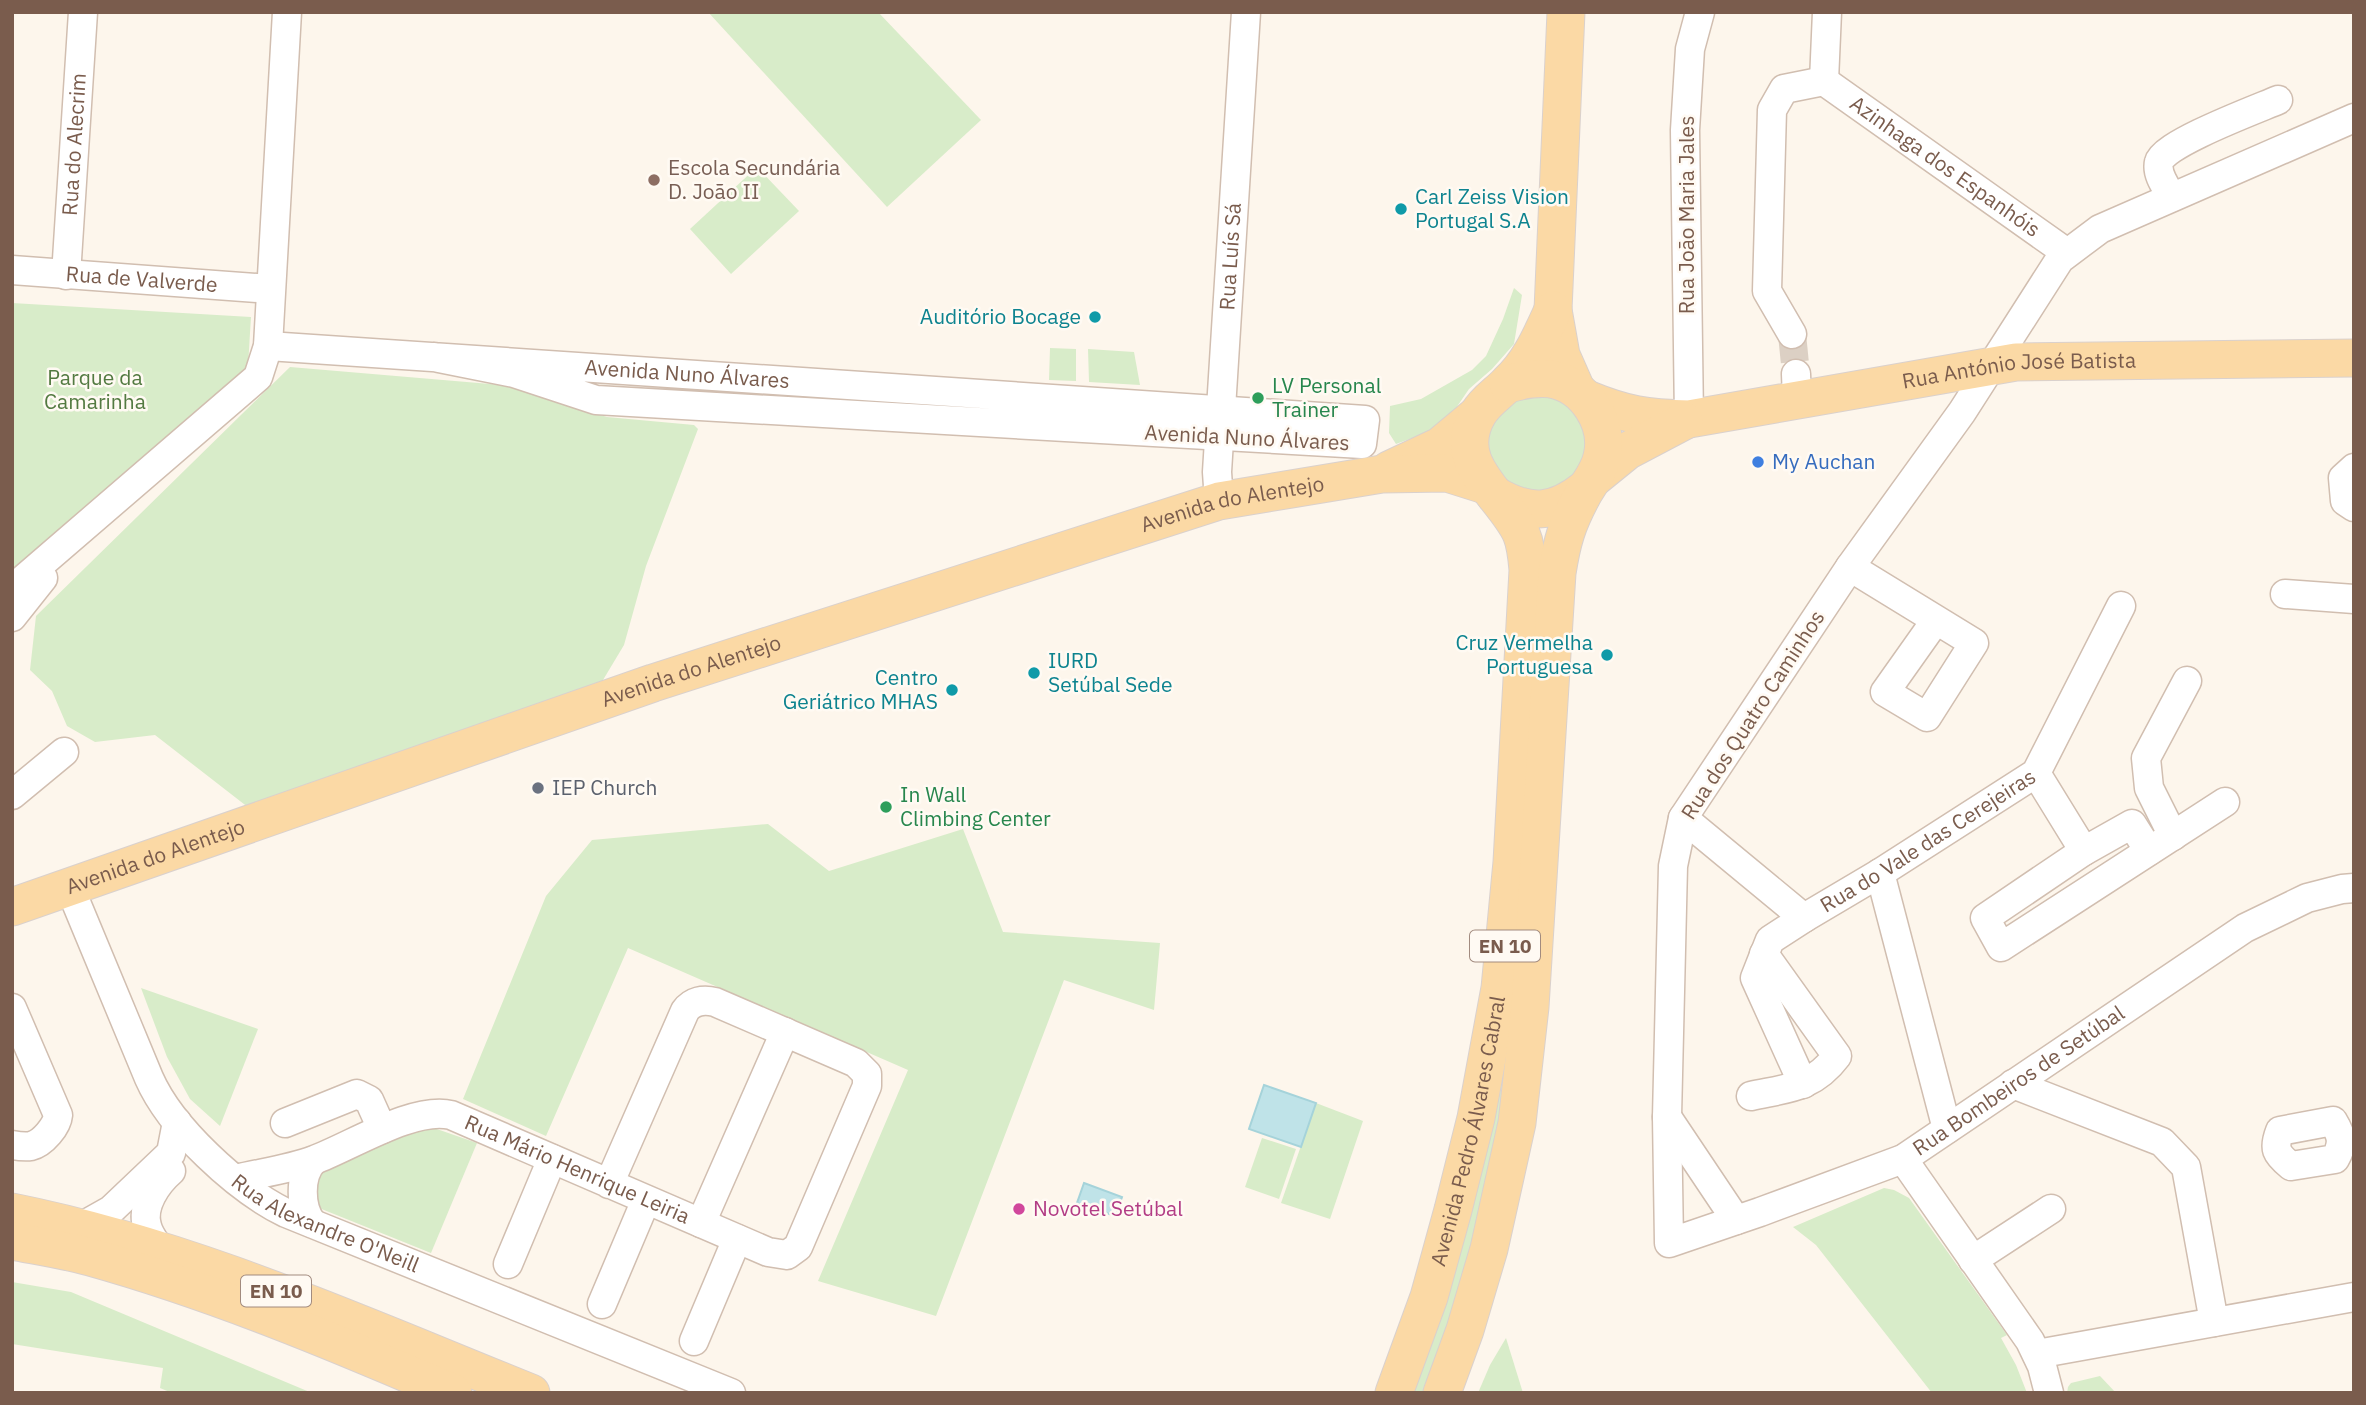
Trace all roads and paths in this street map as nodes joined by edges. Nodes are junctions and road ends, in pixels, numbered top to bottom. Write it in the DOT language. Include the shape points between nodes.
graph roads {
  1 [pos="83,12"];
  2 [pos="287,12"];
  3 [pos="1246,12"];
  4 [pos="1566,12"];
  5 [pos="1700,12"];
  6 [pos="1827,12"];
  7 [pos="1824,80"];
  8 [pos="2278,100"];
  9 [pos="2354,118"];
  10 [pos="2172,197"];
  11 [pos="2067,253"];
  12 [pos="12,270"];
  13 [pos="66,275"];
  14 [pos="270,289"];
  15 [pos="1553,310"];
  16 [pos="1792,334"];
  17 [pos="268,346"];
  18 [pos="434,357"];
  19 [pos="2354,358"];
  20 [pos="1992,365"];
  21 [pos="603,369"];
  22 [pos="1508,384"];
  23 [pos="1581,394"];
  24 [pos="596,400"];
  25 [pos="1477,415"];
  26 [pos="1689,419"];
  27 [pos="1221,423"];
  28 [pos="2354,468"];
  29 [pos="1382,474"];
  30 [pos="1590,483"];
  31 [pos="1490,490"];
  32 [pos="1219,501"];
  33 [pos="2354,507"];
  34 [pos="67,543"];
  35 [pos="1850,568"];
  36 [pos="12,589"];
  37 [pos="2285,594"];
  38 [pos="2354,599"];
  39 [pos="2121,606"];
  40 [pos="12,617"];
  41 [pos="1936,620"];
  42 [pos="2187,681"];
  43 [pos="64,752"];
  44 [pos="2036,773"];
  45 [pos="12,795"];
  46 [pos="2225,802"];
  47 [pos="1683,818"];
  48 [pos="2173,836"];
  49 [pos="2084,851"];
  50 [pos="2149,851"];
  51 [pos="1880,873"];
  52 [pos="70,888"];
  53 [pos="2354,888"];
  54 [pos="12,908"];
  55 [pos="1804,918"];
  56 [pos="1764,954"];
  57 [pos="12,1008"];
  58 [pos="785,1032"];
  59 [pos="1803,1084"];
  60 [pos="2013,1084"];
  61 [pos="1751,1096"];
  62 [pos="1667,1117"];
  63 [pos="177,1122"];
  64 [pos="285,1123"];
  65 [pos="382,1129"];
  66 [pos="1947,1129"];
  67 [pos="12,1145"];
  68 [pos="552,1159"];
  69 [pos="1903,1159"];
  70 [pos="215,1160"];
  71 [pos="313,1161"];
  72 [pos="236,1179"];
  73 [pos="609,1184"];
  74 [pos="262,1200"];
  75 [pos="646,1200"];
  76 [pos="2051,1209"];
  77 [pos="12,1212"];
  78 [pos="1736,1220"];
  79 [pos="312,1223"];
  80 [pos="701,1223"];
  81 [pos="79,1228"];
  82 [pos="737,1239"];
  83 [pos="12,1241"];
  84 [pos="1669,1243"];
  85 [pos="160,1251"];
  86 [pos="1440,1258"];
  87 [pos="1973,1260"];
  88 [pos="508,1264"];
  89 [pos="2354,1297"];
  90 [pos="603,1304"];
  91 [pos="2214,1322"];
  92 [pos="694,1341"];
  93 [pos="2037,1354"];
  94 [pos="453,1393"];
  95 [pos="531,1393"];
  96 [pos="730,1393"];
  97 [pos="1376,1393"];
  98 [pos="1394,1393"];
  99 [pos="1444,1393"];
  100 [pos="2049,1393"];
  1 -- 13 [label="street, Rua do Alecrim"];
  2 -- 14 [label="street"];
  3 -- 27 [label="street, Rua Luís Sá"];
  4 -- 15 [label="main road, Avenida Pedro Álvares Cabral"];
  5 -- 26 [label="street, Rua João Maria Jales" via="1690,49 1685,130"];
  6 -- 7 [label="street"];
  7 -- 11 [label="street, Azinhaga dos Espanhóis"];
  7 -- 16 [label="street" via="1784,89 1772,110 1766,291"];
  8 -- 10 [label="street" via="2161,155 2161,177"];
  9 -- 10 [label="street, Rua dos Quatro Caminhos"];
  10 -- 11 [label="street, Rua dos Quatro Caminhos" via="2101,229"];
  11 -- 20 [label="street, Rua dos Quatro Caminhos"];
  12 -- 13 [label="street, Rua de Valverde"];
  13 -- 14 [label="street, Rua de Valverde"];
  14 -- 17 [label="street"];
  15 -- 22 [label="main road, Avenida Pedro Álvares Cabral" via="1528,361"];
  15 -- 23 [label="main road, Avenida Pedro Álvares Cabral" via="1561,355"];
  17 -- 18 [label="street, Avenida Nuno Álvares"];
  17 -- 34 [label="street" via="258,377"];
  18 -- 21 [label="street, Avenida Nuno Álvares"];
  18 -- 24 [label="street, Avenida Nuno Álvares" via="514,373"];
  19 -- 20 [label="main road, Rua António José Batista"];
  20 -- 26 [label="main road, Rua António José Batista" via="1796,387"];
  20 -- 35 [label="street, Rua dos Quatro Caminhos"];
  21 -- 24 [label="street" via="586,383"];
  21 -- 27 [label="street, Avenida Nuno Álvares"];
  22 -- 23 [label="main road" via="1531,378 1554,380"];
  22 -- 25 [label="main road, Avenida Pedro Álvares Cabral"];
  23 -- 26 [label="main road, Rua António José Batista" via="1620,412"];
  23 -- 30 [label="main road, Avenida Pedro Álvares Cabral" via="1598,417 1604,437 1602,457"];
  24 -- 27 [label="street, Avenida Nuno Álvares"];
  25 -- 29 [label="main road, Avenida do Alentejo" via="1440,446"];
  25 -- 31 [label="main road, Avenida Pedro Álvares Cabral" via="1471,451"];
  26 -- 30 [label="main road, Rua António José Batista" via="1627,451"];
  27 -- 32 [label="street, Rua Luís Sá"];
  28 -- 33 [label="street" via="2343,478 2345,501"];
  29 -- 31 [label="main road, Avenida do Alentejo" via="1447,474"];
  29 -- 32 [label="main road, Avenida do Alentejo"];
  30 -- 31 [label="main road" via="1570,502 1531,510 1512,505"];
  30 -- 99 [label="main road, Avenida Pedro Álvares Cabral / EN 10" via="1562,540 1557,573 1531,994 1517,1123 1489,1249"];
  31 -- 86 [label="main road, Avenida Pedro Álvares Cabral / EN 10" via="1521,533 1528,570 1511,884 1486,1069"];
  32 -- 52 [label="main road, Avenida do Alentejo" via="653,683"];
  34 -- 36 [label="street"];
  34 -- 40 [label="street"];
  35 -- 41 [label="street"];
  35 -- 47 [label="street, Rua dos Quatro Caminhos"];
  37 -- 38 [label="street"];
  39 -- 44 [label="street, Rua do Vale das Cerejeiras"];
  42 -- 48 [label="street" via="2146,758 2149,788"];
  43 -- 45 [label="street"];
  44 -- 49 [label="street"];
  44 -- 51 [label="street, Rua do Vale das Cerejeiras"];
  46 -- 48 [label="street"];
  47 -- 55 [label="street, Rua do Vale das Cerejeiras"];
  47 -- 62 [label="street, Rua dos Quatro Caminhos" via="1673,866"];
  48 -- 50 [label="street"];
  49 -- 50 [label="street" via="2132,824"];
  49 -- 50 [label="street" via="1984,918 2001,947"];
  51 -- 55 [label="street, Rua do Vale das Cerejeiras"];
  51 -- 66 [label="street"];
  52 -- 54 [label="main road, Avenida do Alentejo"];
  52 -- 63 [label="street, Rua Alexandre O'Neill" via="154,1090"];
  53 -- 60 [label="street, Rua Bombeiros de Setúbal" via="2307,898 2245,928"];
  55 -- 56 [label="street, Rua do Vale das Cerejeiras" via="1770,940"];
  56 -- 59 [label="street" via="1755,978"];
  56 -- 59 [label="street" via="1837,1056 1824,1073"];
  57 -- 67 [label="street" via="58,1115 57,1124 38,1143"];
  58 -- 73 [label="street" via="715,1002 699,1001 687,1007"];
  58 -- 80 [label="street"];
  58 -- 82 [label="street, Rua Mário Henrique Leiria" via="856,1063 866,1070 867,1087 798,1247 787,1255"];
  59 -- 61 [label="street"];
  60 -- 66 [label="street, Rua Bombeiros de Setúbal"];
  60 -- 91 [label="street" via="2162,1142 2186,1167"];
  62 -- 78 [label="street"];
  62 -- 84 [label="street, Rua dos Quatro Caminhos"];
  63 -- 70 [label="street, Rua Alexandre O'Neill"];
  63 -- 81 [label="street" via="171,1153 111,1210"];
  64 -- 65 [label="street" via="360,1094 369,1100"];
  65 -- 68 [label="street, Rua Mário Henrique Leiria" via="429,1114 445,1114"];
  65 -- 71 [label="street, Rua Mário Henrique Leiria"];
  66 -- 69 [label="street, Rua Bombeiros de Setúbal"];
  68 -- 73 [label="street, Rua Mário Henrique Leiria"];
  68 -- 88 [label="street"];
  69 -- 78 [label="street, Rua Bombeiros de Setúbal"];
  69 -- 87 [label="street"];
  70 -- 72 [label="street, Rua Alexandre O'Neill"];
  70 -- 85 [label="street" via="182,1161 166,1174 150,1198 147,1226"];
  71 -- 72 [label="street, Rua Mário Henrique Leiria"];
  71 -- 74 [label="street, Rua Mário Henrique Leiria"];
  71 -- 79 [label="street" via="304,1184 305,1210"];
  72 -- 74 [label="street, Rua Alexandre O'Neill"];
  73 -- 75 [label="street, Rua Mário Henrique Leiria"];
  74 -- 79 [label="street, Rua Alexandre O'Neill"];
  75 -- 80 [label="street, Rua Mário Henrique Leiria"];
  75 -- 90 [label="street"];
  76 -- 87 [label="street"];
  77 -- 81 [label="main road, EN 10"];
  78 -- 84 [label="street, Rua Bombeiros de Setúbal"];
  79 -- 96 [label="street, Rua Alexandre O'Neill"];
  80 -- 82 [label="street, Rua Mário Henrique Leiria"];
  81 -- 85 [label="main road, EN 10"];
  82 -- 92 [label="street"];
  83 -- 94 [label="main road, EN 10" via="89,1256 169,1282"];
  85 -- 95 [label="main road, EN 10" via="254,1282"];
  86 -- 97 [label="main road"];
  86 -- 98 [label="main road, Avenida Pedro Álvares Cabral / EN 10"];
  87 -- 93 [label="street"];
  89 -- 91 [label="street"];
  91 -- 93 [label="street"];
  93 -- 100 [label="street"];
}
